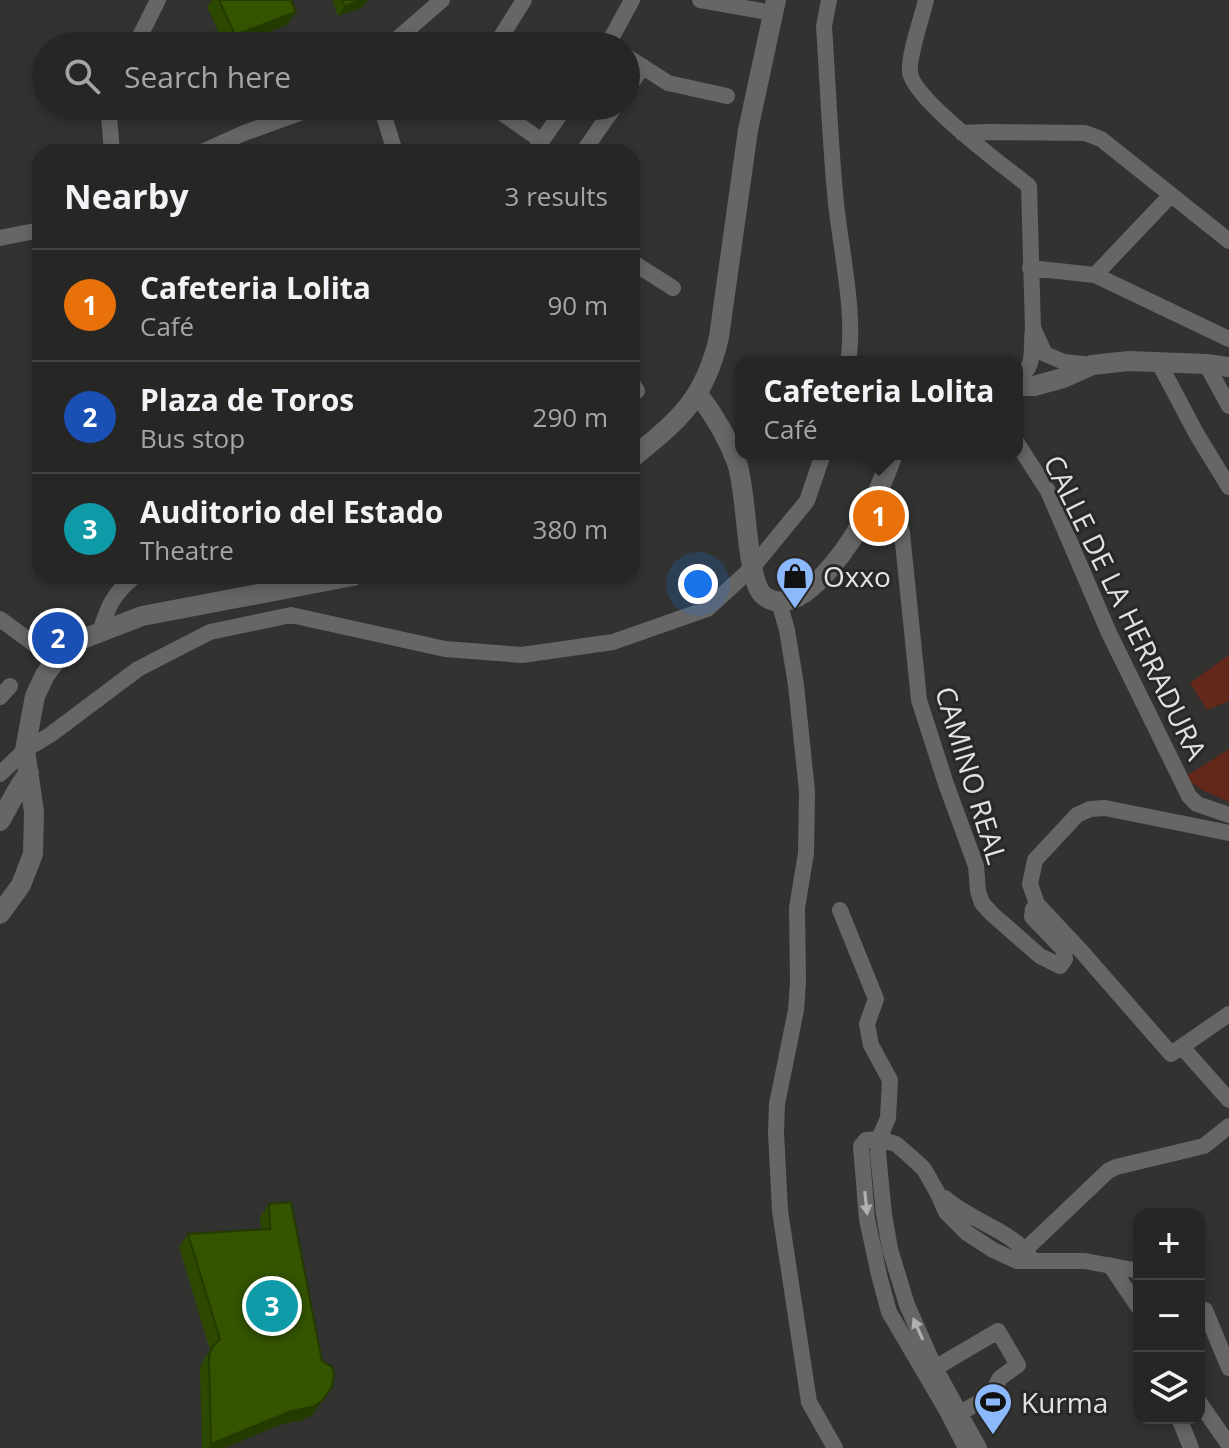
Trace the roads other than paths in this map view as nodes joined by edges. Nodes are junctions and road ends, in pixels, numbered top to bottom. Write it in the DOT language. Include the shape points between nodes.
graph roads {
  1 [pos="158,0"];
  2 [pos="442,0"];
  3 [pos="524,0"];
  4 [pos="632,0"];
  5 [pos="700,0"];
  6 [pos="829,0"];
  7 [pos="926,0"];
  8 [pos="774,7"];
  9 [pos="142,32"];
  10 [pos="405,32"];
  11 [pos="504,32"];
  12 [pos="615,32"];
  13 [pos="640,65"];
  14 [pos="643,67"];
  15 [pos="640,71"];
  16 [pos="727,96"];
  17 [pos="109,120"];
  18 [pos="280,120"];
  19 [pos="385,120"];
  20 [pos="508,120"];
  21 [pos="556,120"];
  22 [pos="605,120"];
  23 [pos="962,133"];
  24 [pos="111,144"];
  25 [pos="220,144"];
  26 [pos="393,144"];
  27 [pos="535,144"];
  28 [pos="540,144"];
  29 [pos="589,144"];
  30 [pos="1171,195"];
  31 [pos="32,232"];
  32 [pos="0,238"];
  33 [pos="1229,241"];
  34 [pos="640,267"];
  35 [pos="1030,268"];
  36 [pos="1095,275"];
  37 [pos="673,288"];
  38 [pos="1033,329"];
  39 [pos="1229,339"];
  40 [pos="849,356"];
  41 [pos="1159,363"];
  42 [pos="1206,364"];
  43 [pos="1092,365"];
  44 [pos="1229,367"];
  45 [pos="1023,375"];
  46 [pos="1023,386"];
  47 [pos="698,394"];
  48 [pos="1229,406"];
  49 [pos="640,451"];
  50 [pos="1023,452"];
  51 [pos="735,458"];
  52 [pos="736,460"];
  53 [pos="821,460"];
  54 [pos="890,460"];
  55 [pos="1229,487"];
  56 [pos="877,492"];
  57 [pos="752,568"];
  58 [pos="125,584"];
  59 [pos="311,584"];
  60 [pos="779,602"];
  61 [pos="0,619"];
  62 [pos="100,632"];
  63 [pos="56,660"];
  64 [pos="25,750"];
  65 [pos="29,773"];
  66 [pos="0,774"];
  67 [pos="1229,815"];
  68 [pos="0,821"];
  69 [pos="1229,833"];
  70 [pos="1037,904"];
  71 [pos="840,910"];
  72 [pos="0,914"];
  73 [pos="1229,1014"];
  74 [pos="1182,1047"];
  75 [pos="1229,1100"];
  76 [pos="1229,1126"];
  77 [pos="879,1139"];
  78 [pos="1025,1257"];
  79 [pos="1110,1265"];
  80 [pos="1133,1270"];
  81 [pos="1133,1299"];
  82 [pos="1205,1309"];
  83 [pos="1205,1314"];
  84 [pos="1229,1329"];
  85 [pos="935,1368"];
  86 [pos="1229,1368"];
  87 [pos="1205,1411"];
  88 [pos="960,1413"];
  89 [pos="1181,1424"];
  90 [pos="1229,1445"];
  91 [pos="835,1448"];
  92 [pos="966,1448"];
  93 [pos="979,1448"];
  94 [pos="1191,1448"];
  1 -- 9 [label="street"];
  2 -- 10 [label="street"];
  3 -- 11 [label="street"];
  4 -- 12 [label="street"];
  5 -- 8 [label="street"];
  6 -- 40 [label="street" via="824,26"];
  7 -- 23 [label="street" via="910,73 915,87"];
  8 -- 47 [label="street" via="748,130 719,337"];
  13 -- 14 [label="street"];
  14 -- 15 [label="street"];
  14 -- 16 [label="street" via="668,83"];
  17 -- 24 [label="street"];
  18 -- 25 [label="street"];
  19 -- 26 [label="street"];
  20 -- 27 [label="street"];
  21 -- 28 [label="street"];
  22 -- 29 [label="street"];
  23 -- 30 [label="street" via="1085,133 1101,139"];
  23 -- 35 [label="street" via="1029,186"];
  30 -- 33 [label="street"];
  30 -- 36 [label="street"];
  31 -- 32 [label="street"];
  34 -- 37 [label="street"];
  35 -- 36 [label="street"];
  35 -- 38 [label="street"];
  36 -- 39 [label="street"];
  38 -- 43 [label="street" via="1045,354"];
  38 -- 45 [label="street" via="1032,358"];
  41 -- 42 [label="street"];
  41 -- 43 [label="street"];
  41 -- 55 [label="street"];
  42 -- 44 [label="street"];
  42 -- 48 [label="street"];
  43 -- 46 [label="street"];
  47 -- 49 [label="street"];
  47 -- 51 [label="street"];
  50 -- 67 [label="street, CALLE DE LA HERRADURA" via="1048,491 1109,633 1189,796"];
  52 -- 57 [label="street"];
  53 -- 57 [label="street" via="807,501"];
  54 -- 56 [label="street"];
  56 -- 60 [label="street" via="864,520 813,588 792,601"];
  56 -- 70 [label="street, CAMINO REAL" via="902,533 919,700 976,866 982,903 1040,956 1060,966 1063,949 1032,917"];
  57 -- 60 [label="street" via="762,593"];
  57 -- 64 [label="street" via="707,609 613,642 522,655 445,649 291,615 210,632 138,669"];
  58 -- 62 [label="street" via="108,605"];
  59 -- 62 [label="street" via="142,616"];
  60 -- 91 [label="street" via="796,685 807,791 797,908 796,1010 777,1104 780,1211 809,1402"];
  61 -- 63 [label="street"];
  62 -- 63 [label="street"];
  63 -- 64 [label="street" via="35,696"];
  64 -- 65 [label="street"];
  64 -- 66 [label="street"];
  65 -- 68 [label="street"];
  65 -- 72 [label="street" via="33,854 21,885"];
  69 -- 70 [label="street" via="1090,809 1077,815 1035,860 1030,884"];
  70 -- 74 [label="street" via="1171,1054"];
  71 -- 77 [label="street" via="876,999 867,1024 871,1045 890,1080 888,1118"];
  73 -- 74 [label="street"];
  74 -- 75 [label="street"];
  76 -- 78 [label="street" via="1204,1146 1108,1171"];
  77 -- 78 [label="street" via="896,1144 924,1169 946,1212 967,1233 993,1250"];
  85 -- 77 [label="street, one-way" via="890,1249"];
  77 -- 92 [label="street, one-way" via="861,1146 862,1166 867,1219 889,1312"];
  78 -- 79 [label="street"];
  79 -- 80 [label="street"];
  79 -- 81 [label="street"];
  82 -- 84 [label="street"];
  83 -- 86 [label="street"];
  85 -- 88 [label="street"];
  85 -- 88 [label="street" via="998,1331 1018,1365 1000,1378 990,1396"];
  87 -- 90 [label="street"];
  88 -- 93 [label="street"];
  89 -- 94 [label="street"];
}
